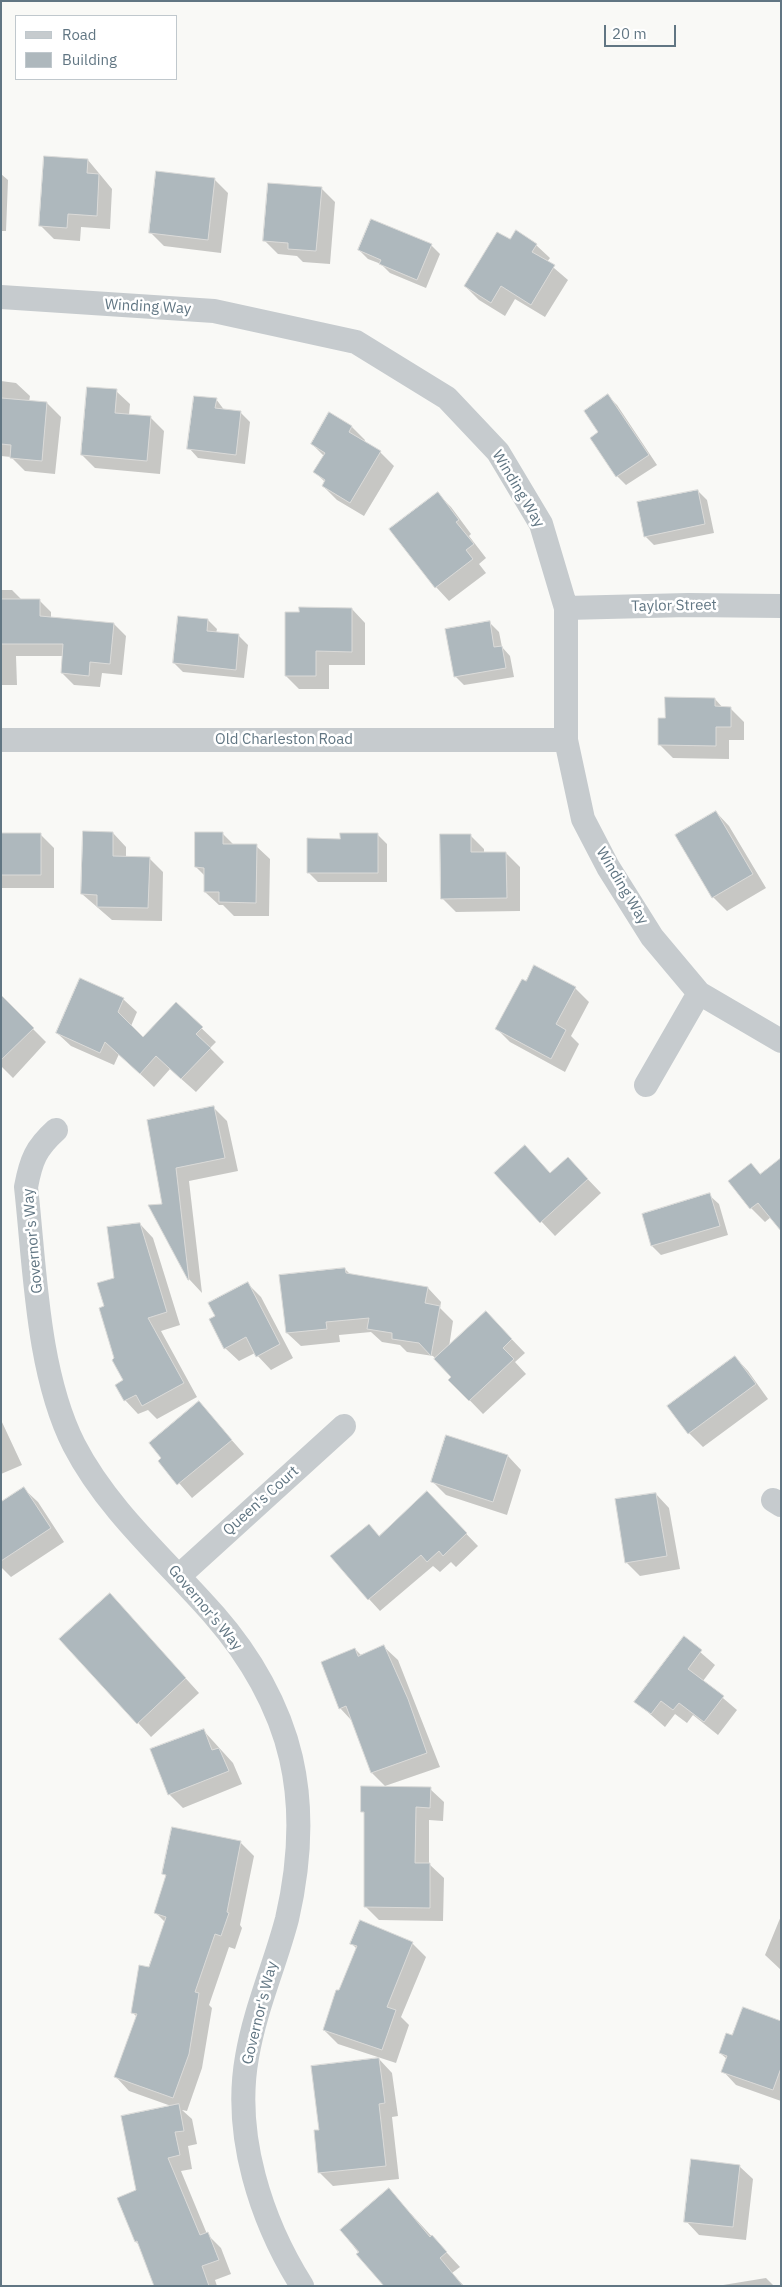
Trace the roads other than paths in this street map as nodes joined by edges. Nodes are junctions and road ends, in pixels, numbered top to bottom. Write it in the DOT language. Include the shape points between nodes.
graph roads {
  1 [pos="1,297"];
  2 [pos="781,606"];
  3 [pos="566,608"];
  4 [pos="1,740"];
  5 [pos="566,740"];
  6 [pos="699,993"];
  7 [pos="781,1041"];
  8 [pos="646,1085"];
  9 [pos="56,1130"];
  10 [pos="344,1426"];
  11 [pos="178,1576"];
  12 [pos="302,2286"];
  1 -- 3 [label="street, Winding Way" via="214,310 356,342 447,398 498,452 541,524"];
  2 -- 3 [label="street, Taylor Street" via="688,604"];
  3 -- 5 [label="street, Winding Way"];
  4 -- 5 [label="street, Old Charleston Road"];
  5 -- 6 [label="street, Winding Way" via="583,818 608,867 652,937"];
  6 -- 7 [label="street, Winding Way"];
  6 -- 8 [label="street"];
  9 -- 11 [label="street, Governor's Way" via="42,1143 30,1163 26,1187 49,1373 74,1445 97,1482"];
  10 -- 11 [label="street, Queen's Court"];
  11 -- 12 [label="street, Governor's Way" via="244,1653 283,1732 292,1767 298,1831 295,1876 286,1921 262,1994 246,2058 244,2100 248,2142 265,2211"];
}
